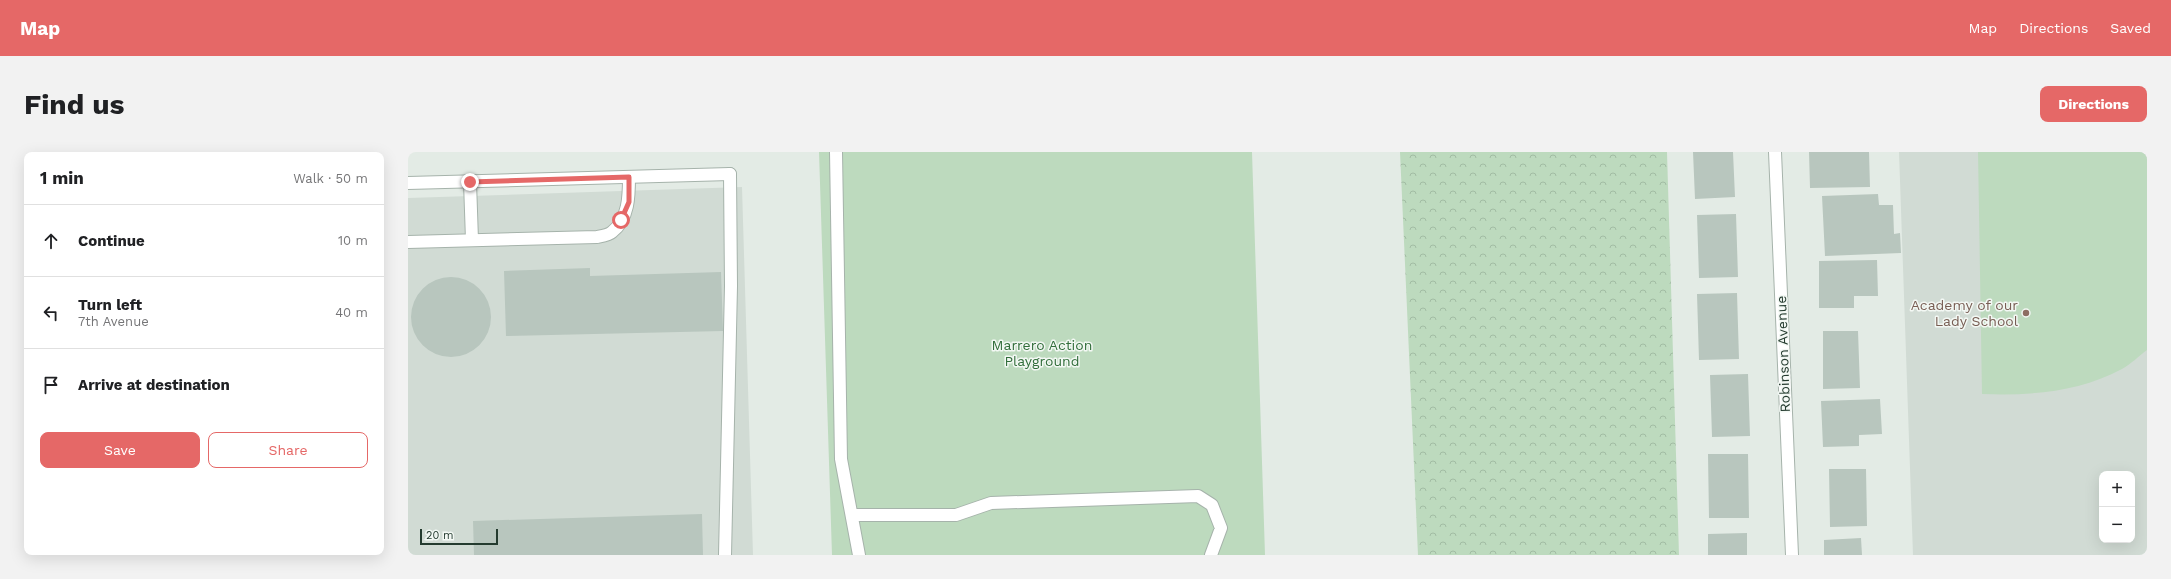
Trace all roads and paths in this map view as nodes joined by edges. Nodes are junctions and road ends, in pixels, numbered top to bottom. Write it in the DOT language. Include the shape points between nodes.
graph roads {
  1 [pos="836,152"];
  2 [pos="1775,152"];
  3 [pos="629,177"];
  4 [pos="470,182"];
  5 [pos="408,183"];
  6 [pos="472,240"];
  7 [pos="408,242"];
  8 [pos="852,515"];
  9 [pos="725,555"];
  10 [pos="859,555"];
  11 [pos="1211,555"];
  12 [pos="1792,555"];
  1 -- 8 [label="street" via="842,459"];
  2 -- 12 [label="street, Robinson Avenue"];
  3 -- 4 [label="street"];
  3 -- 6 [label="street" via="629,202 612,233 597,237"];
  3 -- 9 [label="street" via="730,174"];
  4 -- 5 [label="street"];
  4 -- 6 [label="street"];
  6 -- 7 [label="street"];
  8 -- 10 [label="street"];
  8 -- 11 [label="street" via="956,516 990,503 1198,496 1212,506 1221,528"];
}
